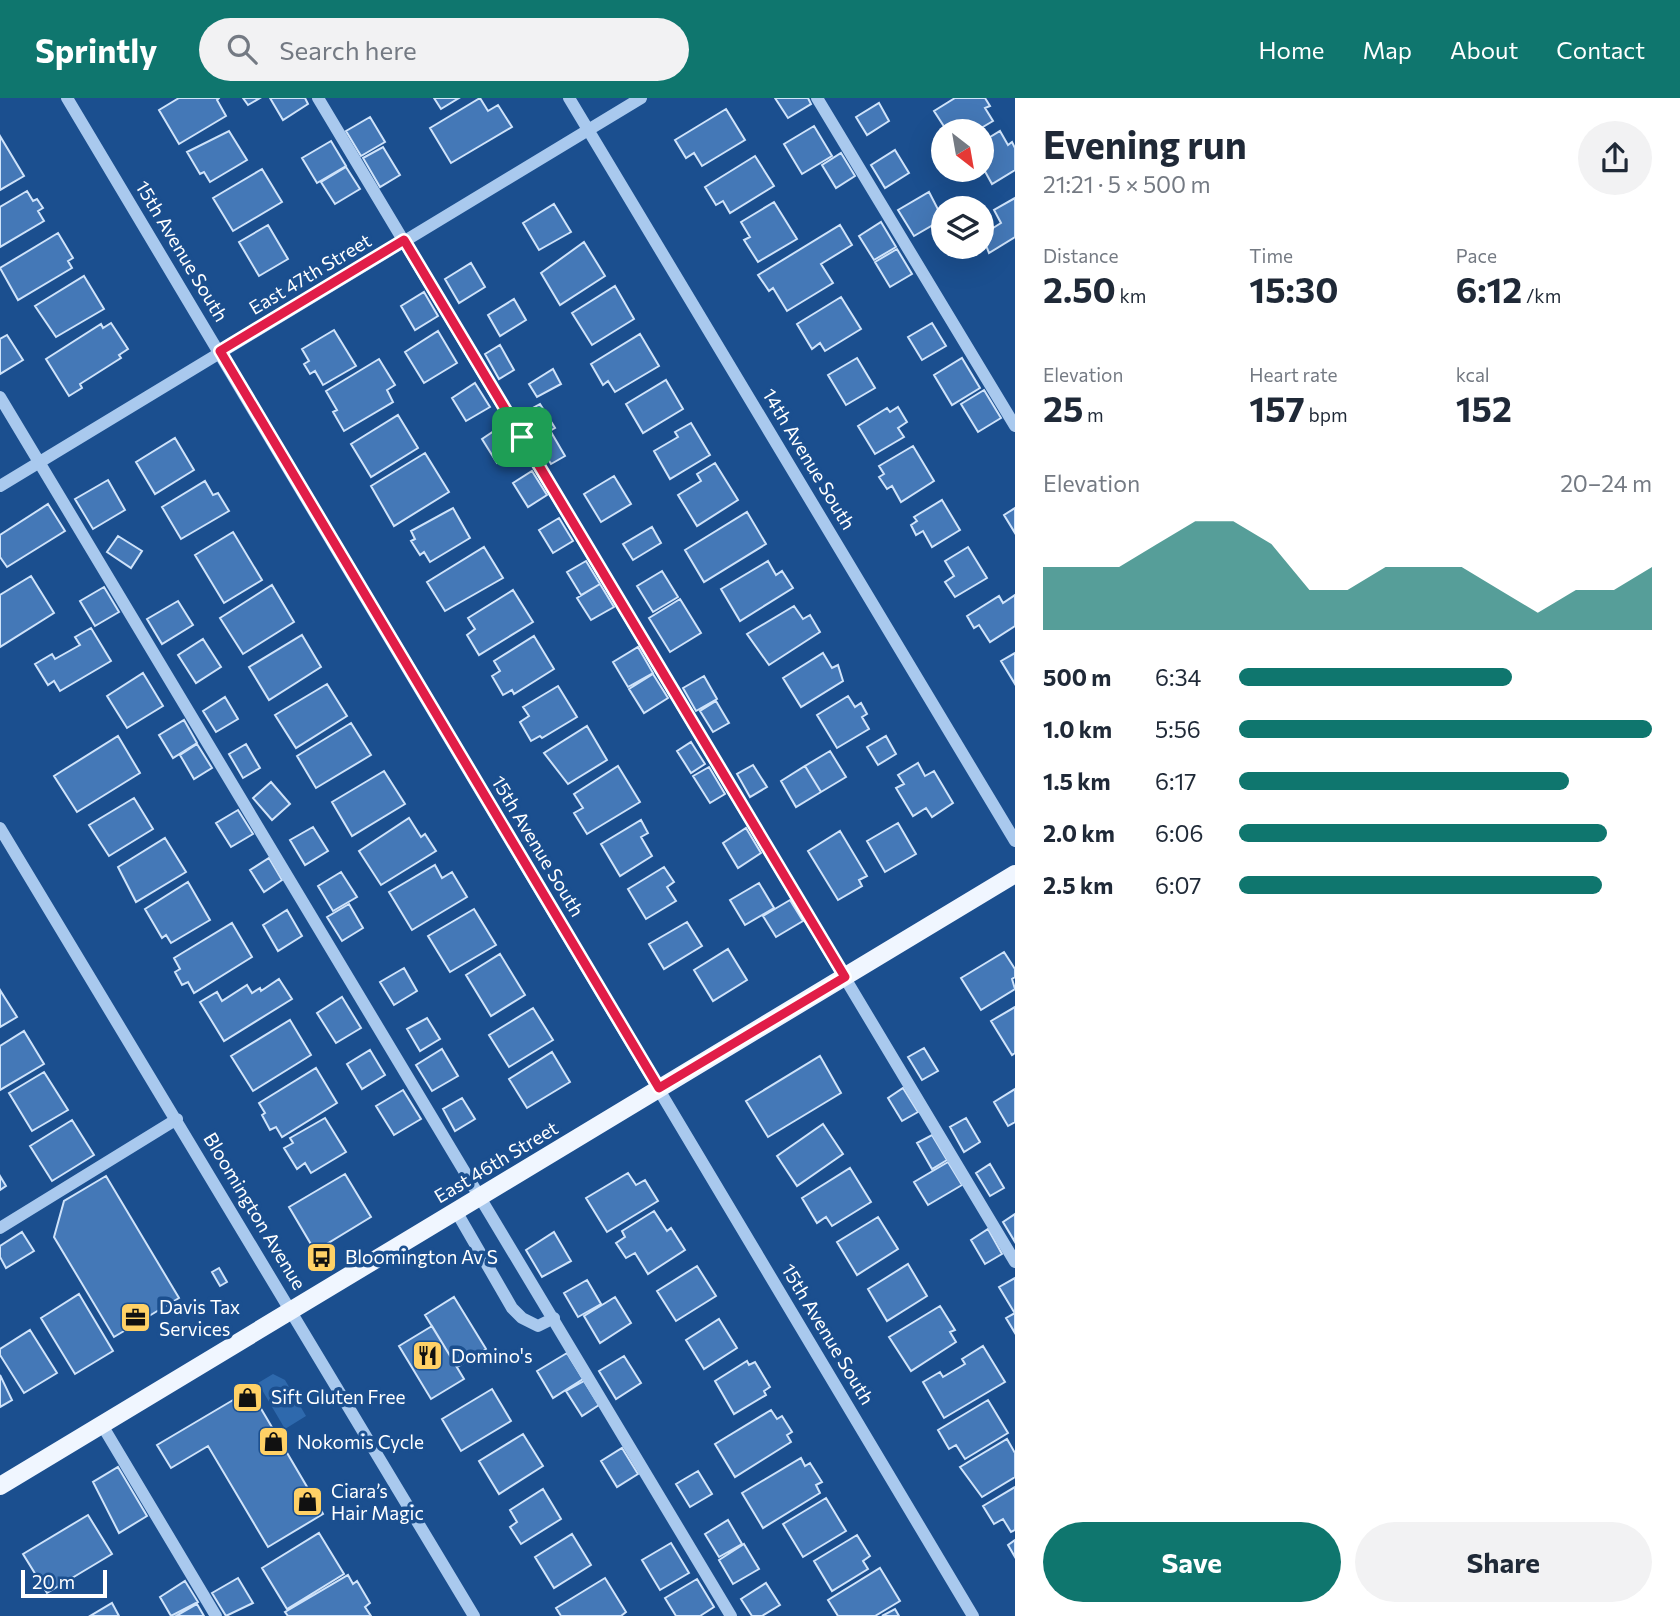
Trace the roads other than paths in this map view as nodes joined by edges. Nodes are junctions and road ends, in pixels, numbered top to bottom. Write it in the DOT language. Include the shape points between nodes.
graph roads {
  1 [pos="67,98"];
  2 [pos="318,98"];
  3 [pos="569,98"];
  4 [pos="641,98"];
  5 [pos="817,98"];
  6 [pos="589,129"];
  7 [pos="404,240"];
  8 [pos="220,351"];
  9 [pos="0,397"];
  10 [pos="1015,426"];
  11 [pos="39,462"];
  12 [pos="0,485"];
  13 [pos="0,828"];
  14 [pos="1015,841"];
  15 [pos="1015,874"];
  16 [pos="845,977"];
  17 [pos="659,1088"];
  18 [pos="177,1119"];
  19 [pos="481,1196"];
  20 [pos="456,1211"];
  21 [pos="0,1228"];
  22 [pos="1015,1262"];
  23 [pos="292,1311"];
  24 [pos="554,1318"];
  25 [pos="102,1424"];
  26 [pos="0,1486"];
  27 [pos="216,1616"];
  28 [pos="474,1616"];
  29 [pos="731,1616"];
  30 [pos="973,1616"];
  1 -- 8 [label="street, 15th Avenue South"];
  2 -- 7 [label="street"];
  3 -- 6 [label="street, 14th Avenue South"];
  4 -- 6 [label="street, East 47th Street"];
  5 -- 10 [label="street"];
  6 -- 7 [label="street, East 47th Street"];
  6 -- 14 [label="street, 14th Avenue South"];
  7 -- 8 [label="street, East 47th Street"];
  7 -- 16 [label="street"];
  8 -- 11 [label="street, East 47th Street"];
  8 -- 17 [label="street, 15th Avenue South"];
  9 -- 11 [label="street"];
  11 -- 12 [label="street, East 47th Street"];
  11 -- 19 [label="street"];
  13 -- 18 [label="street, Bloomington Avenue"];
  15 -- 16 [label="main road, East 46th Street"];
  16 -- 17 [label="main road, East 46th Street"];
  16 -- 22 [label="street"];
  17 -- 19 [label="main road, East 46th Street"];
  17 -- 30 [label="street, 15th Avenue South"];
  18 -- 21 [label="street"];
  18 -- 23 [label="street, Bloomington Avenue"];
  19 -- 20 [label="main road, East 46th Street"];
  19 -- 24 [label="street"];
  20 -- 23 [label="main road, East 46th Street"];
  20 -- 24 [label="street" via="517,1313 538,1326"];
  23 -- 25 [label="main road, East 46th Street"];
  23 -- 28 [label="street, Bloomington Avenue"];
  24 -- 29 [label="street"];
  25 -- 26 [label="main road, East 46th Street"];
  25 -- 27 [label="street"];
}
